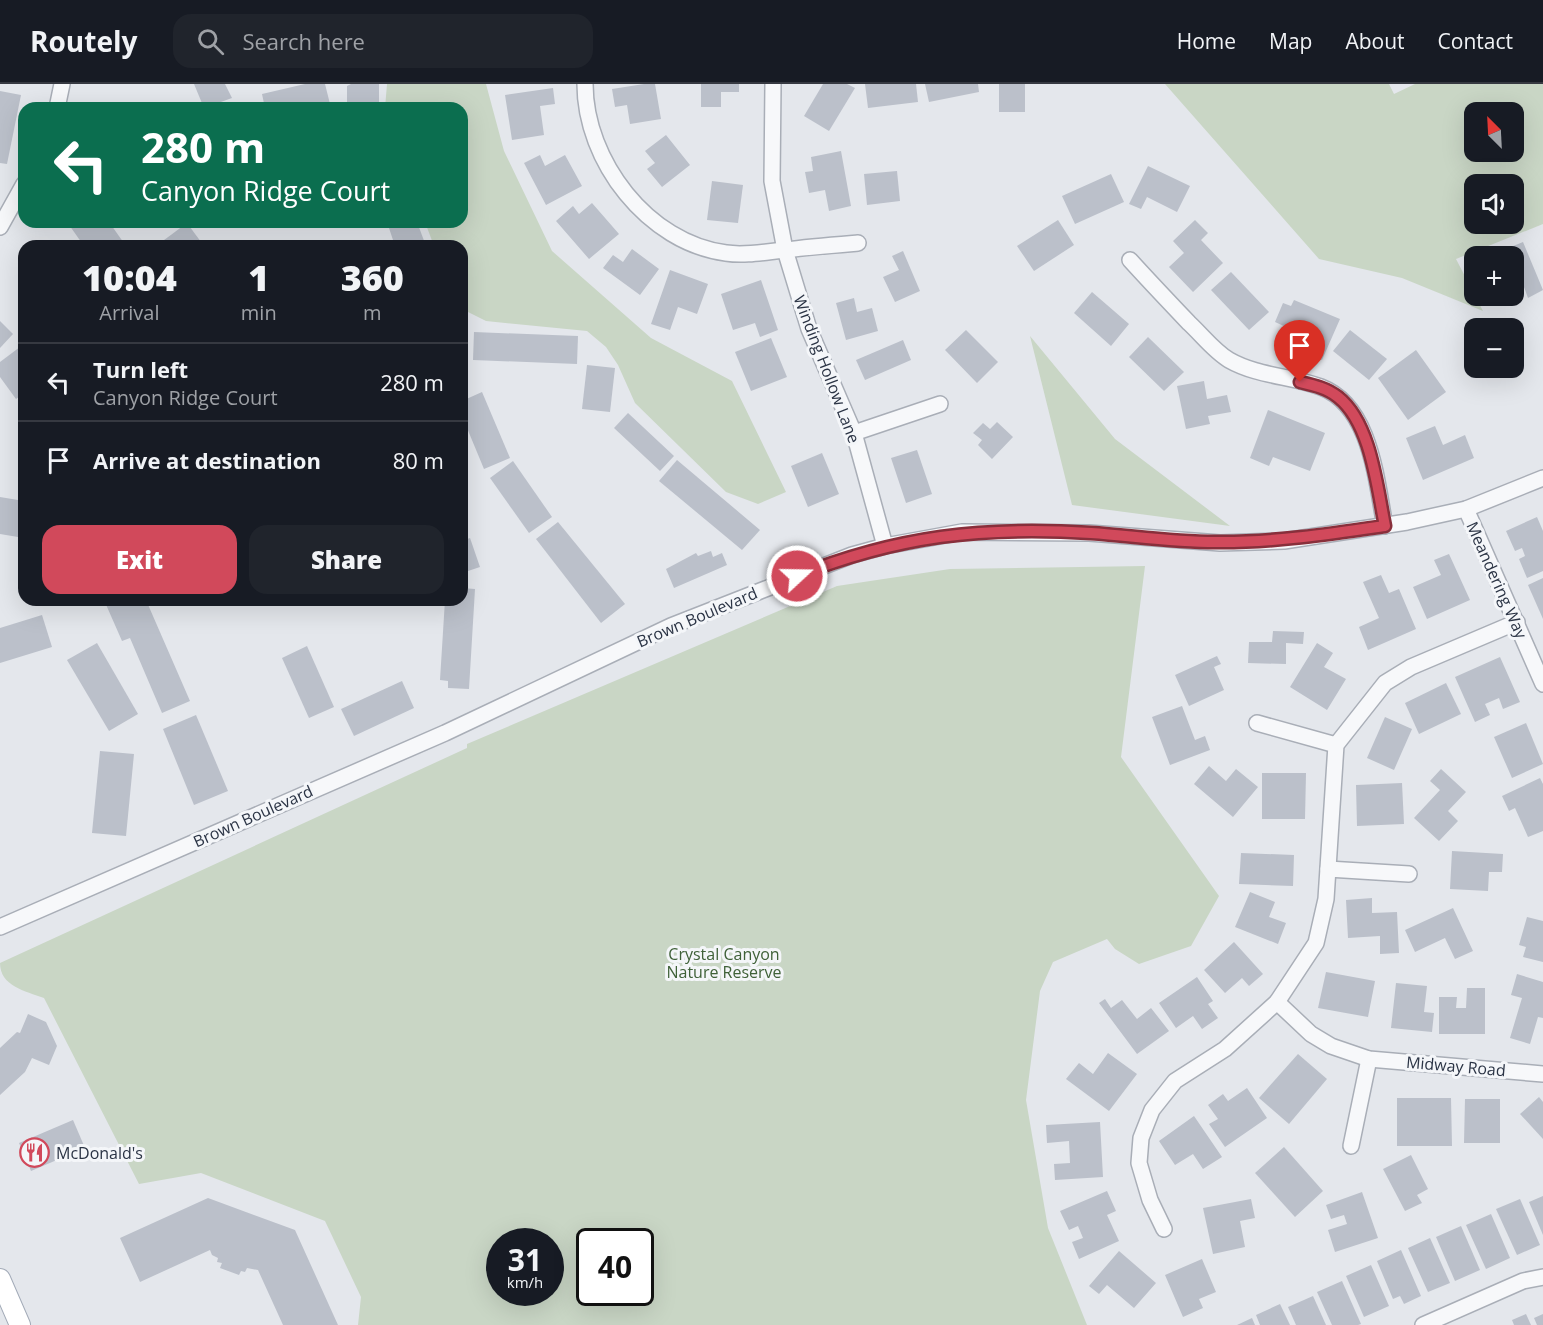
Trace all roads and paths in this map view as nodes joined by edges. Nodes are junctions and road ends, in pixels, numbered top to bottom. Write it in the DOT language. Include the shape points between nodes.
graph roads {
  1 [pos="62,84"];
  2 [pos="585,84"];
  3 [pos="773,84"];
  4 [pos="58,102"];
  5 [pos="18,195"];
  6 [pos="0,227"];
  7 [pos="858,243"];
  8 [pos="785,250"];
  9 [pos="1130,260"];
  10 [pos="940,404"];
  11 [pos="854,433"];
  12 [pos="1543,478"];
  13 [pos="1466,509"];
  14 [pos="1385,526"];
  15 [pos="885,546"];
  16 [pos="1517,622"];
  17 [pos="1543,684"];
  18 [pos="1257,723"];
  19 [pos="1335,745"];
  20 [pos="1328,869"];
  21 [pos="1409,874"];
  22 [pos="0,927"];
  23 [pos="1277,1002"];
  24 [pos="1369,1059"];
  25 [pos="1543,1074"];
  26 [pos="1351,1146"];
  27 [pos="1164,1229"];
  28 [pos="1543,1277"];
  29 [pos="0,1280"];
  30 [pos="20,1325"];
  31 [pos="1423,1325"];
  1 -- 4 [label="street"];
  2 -- 8 [label="street" via="593,138 634,203 649,216 682,240 704,249 744,254"];
  3 -- 8 [label="street, Winding Hollow Lane" via="772,181"];
  5 -- 6 [label="street"];
  7 -- 8 [label="street"];
  8 -- 11 [label="street, Winding Hollow Lane" via="809,329"];
  9 -- 14 [label="street" via="1229,360 1258,372 1321,387 1346,404 1359,424 1372,461"];
  10 -- 11 [label="street"];
  11 -- 15 [label="street, Winding Hollow Lane"];
  12 -- 13 [label="street, Brown Boulevard"];
  13 -- 14 [label="street, Brown Boulevard"];
  13 -- 16 [label="street, Meandering Way"];
  14 -- 15 [label="street, Brown Boulevard" via="1284,541 1220,543 1022,531 962,532"];
  15 -- 22 [label="street, Brown Boulevard" via="818,567 671,626 445,733"];
  16 -- 17 [label="street, Meandering Way"];
  16 -- 19 [label="street" via="1411,667 1385,683"];
  18 -- 19 [label="street"];
  19 -- 20 [label="street"];
  20 -- 21 [label="street"];
  20 -- 23 [label="street" via="1316,943"];
  23 -- 24 [label="street, Midway Road" via="1311,1034 1331,1046"];
  23 -- 27 [label="street" via="1225,1049 1175,1081 1152,1110 1141,1138 1139,1163"];
  24 -- 25 [label="street, Midway Road"];
  24 -- 26 [label="street"];
  28 -- 31 [label="street" via="1523,1281"];
  29 -- 30 [label="main road"];
}
